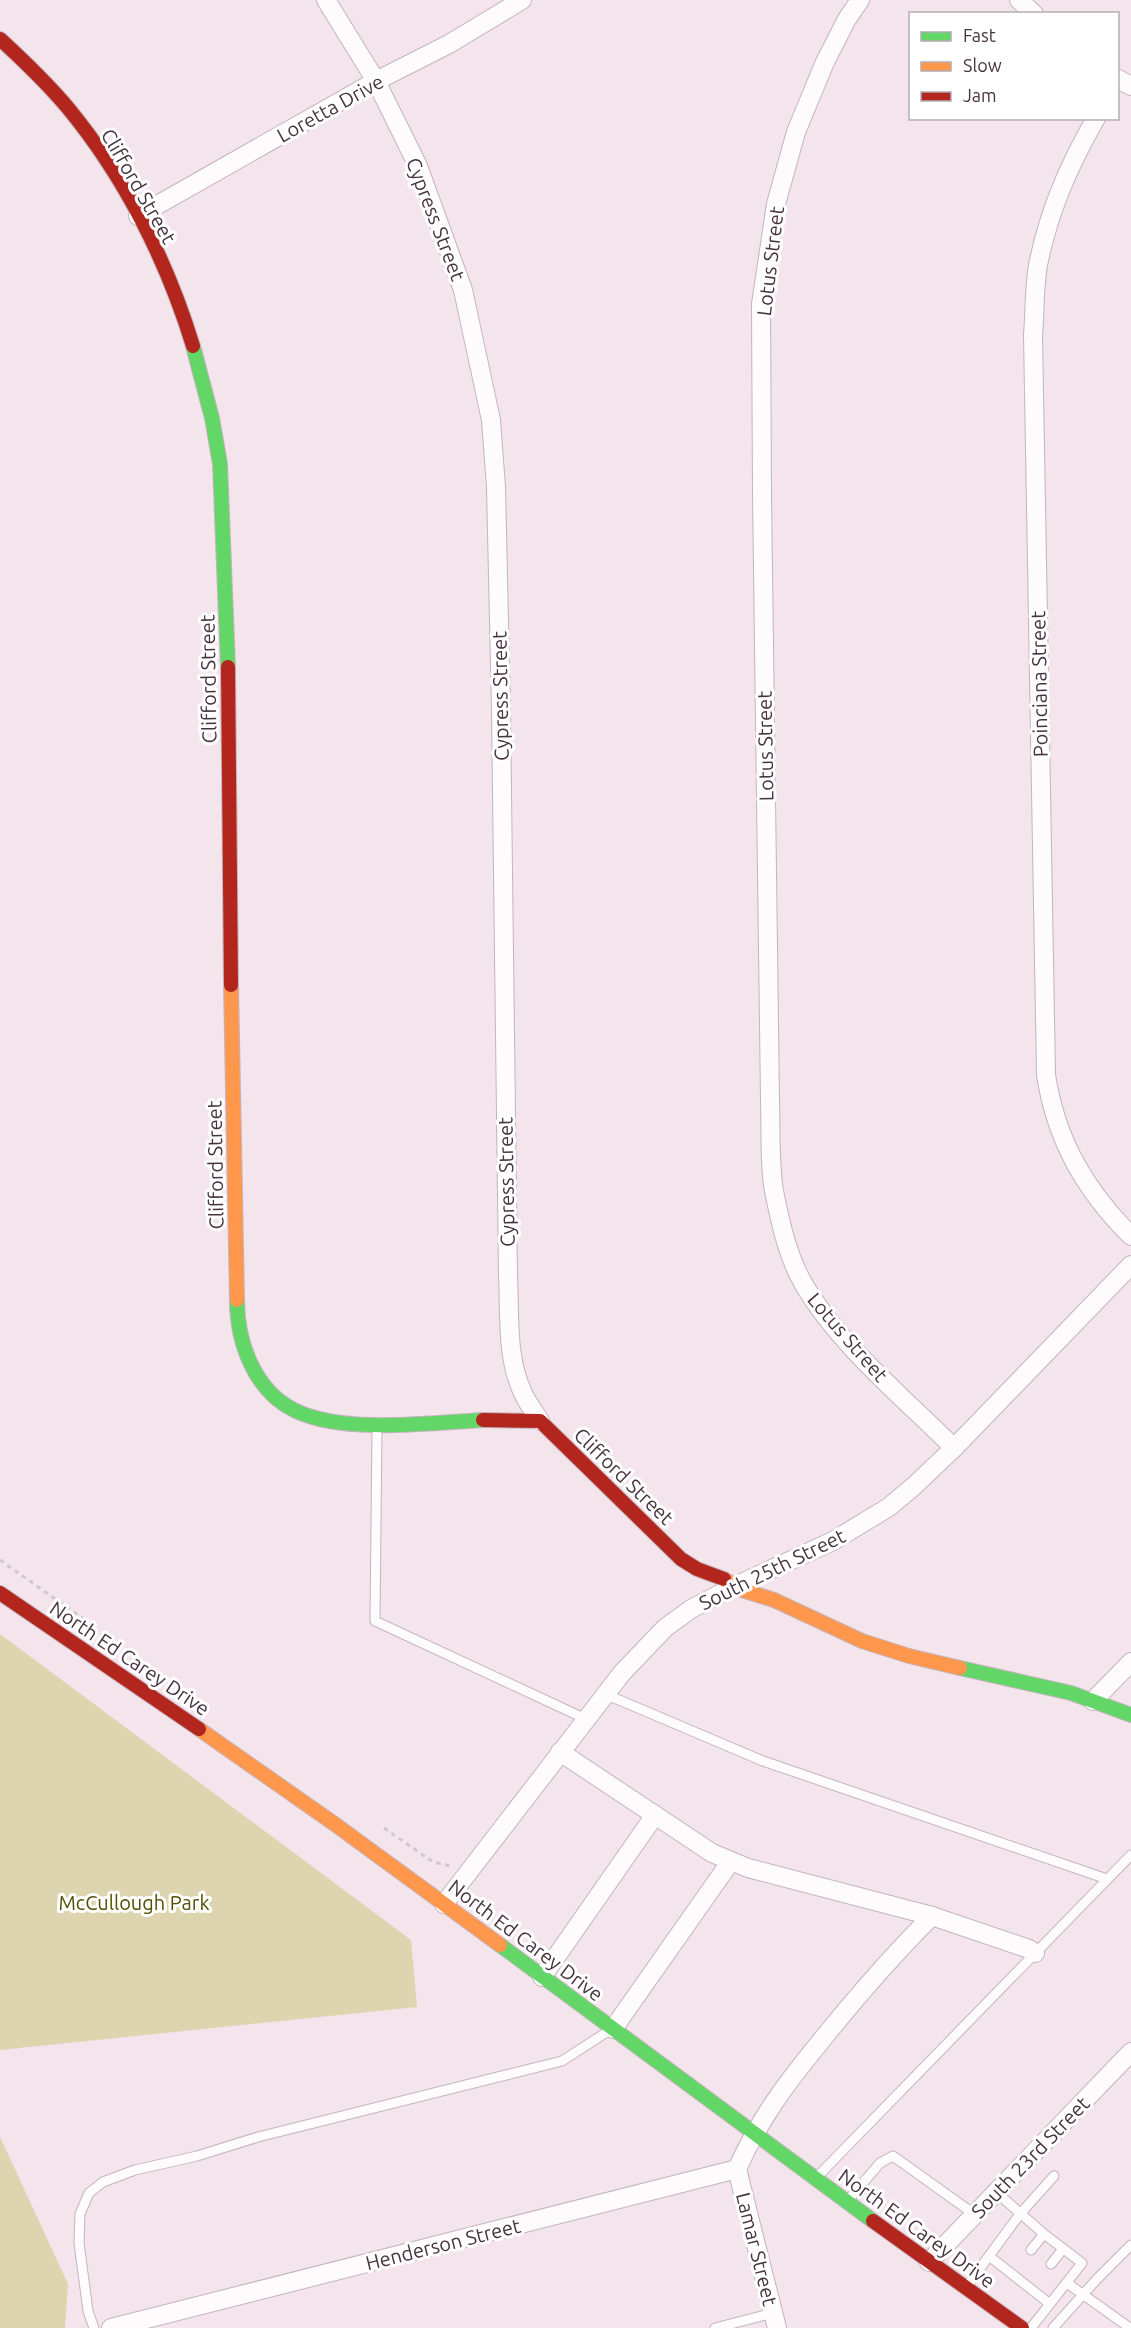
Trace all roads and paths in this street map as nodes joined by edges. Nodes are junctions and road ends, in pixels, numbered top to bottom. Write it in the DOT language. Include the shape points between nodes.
graph roads {
  1 [pos="326,0"];
  2 [pos="522,0"];
  3 [pos="860,0"];
  4 [pos="1020,0"];
  5 [pos="1032,12"];
  6 [pos="0,39"];
  7 [pos="376,81"];
  8 [pos="1095,120"];
  9 [pos="138,216"];
  10 [pos="1131,1236"];
  11 [pos="1131,1265"];
  12 [pos="540,1421"];
  13 [pos="377,1423"];
  14 [pos="954,1448"];
  15 [pos="0,1560"];
  16 [pos="735,1586"];
  17 [pos="0,1593"];
  18 [pos="96,1628"];
  19 [pos="1131,1662"];
  20 [pos="605,1694"];
  21 [pos="1093,1701"];
  22 [pos="1131,1715"];
  23 [pos="586,1719"];
  24 [pos="561,1752"];
  25 [pos="655,1815"];
  26 [pos="1131,1855"];
  27 [pos="731,1861"];
  28 [pos="1107,1879"];
  29 [pos="444,1904"];
  30 [pos="932,1916"];
  31 [pos="1035,1953"];
  32 [pos="542,1977"];
  33 [pos="612,2029"];
  34 [pos="1131,2052"];
  35 [pos="753,2134"];
  36 [pos="737,2169"];
  37 [pos="1054,2176"];
  38 [pos="815,2179"];
  39 [pos="996,2192"];
  40 [pos="847,2202"];
  41 [pos="974,2214"];
  42 [pos="1020,2214"];
  43 [pos="1044,2234"];
  44 [pos="1131,2245"];
  45 [pos="1063,2249"];
  46 [pos="1031,2250"];
  47 [pos="989,2256"];
  48 [pos="929,2262"];
  49 [pos="1051,2264"];
  50 [pos="1038,2280"];
  51 [pos="1067,2283"];
  52 [pos="966,2288"];
  53 [pos="1031,2289"];
  54 [pos="1083,2294"];
  55 [pos="1050,2304"];
  56 [pos="775,2320"];
  57 [pos="94,2328"];
  58 [pos="111,2328"];
  59 [pos="715,2328"];
  60 [pos="1022,2328"];
  61 [pos="1031,2328"];
  62 [pos="1053,2328"];
  63 [pos="1130,2328"];
  1 -- 7 [label="street, Cypress Street"];
  2 -- 7 [label="street, Loretta Drive" via="449,44"];
  3 -- 14 [label="street, Lotus Street" via="825,62 796,132 776,204 761,304 768,1017 774,1194 789,1253 815,1302 857,1353"];
  4 -- 5 [label="street"];
  6 -- 9 [label="street, Clifford Street" via="40,76 75,118"];
  7 -- 9 [label="street, Loretta Drive"];
  7 -- 12 [label="street, Cypress Street" via="418,166 463,290 491,420 501,710 507,1276 515,1370"];
  8 -- 10 [label="street, Poinciana Street" via="1052,208 1038,268 1033,335 1046,1075 1051,1104 1070,1156 1083,1178"];
  9 -- 13 [label="street, Clifford Street" via="190,337 209,399 220,466 227,601 237,1324 242,1347 252,1366 279,1401 320,1419"];
  11 -- 14 [label="street, South 25th Street"];
  12 -- 13 [label="street, Clifford Street"];
  12 -- 16 [label="street, Clifford Street" via="681,1558"];
  13 -- 23 [label="lane" via="375,1620"];
  14 -- 16 [label="street, South 25th Street" via="914,1486 862,1524"];
  15 -- 18 [label="path"];
  16 -- 20 [label="street, South 25th Street" via="665,1628"];
  16 -- 21 [label="street, Clifford Street" via="899,1653 1071,1692"];
  17 -- 29 [label="street, North Ed Carey Drive" via="162,1702"];
  19 -- 21 [label="street"];
  20 -- 23 [label="street, South 25th Street"];
  20 -- 28 [label="lane" via="764,1761"];
  21 -- 22 [label="street, Clifford Street"];
  23 -- 24 [label="street, South 25th Street"];
  24 -- 25 [label="street"];
  24 -- 29 [label="street, South 25th Street"];
  25 -- 27 [label="street"];
  25 -- 32 [label="street"];
  26 -- 28 [label="lane"];
  27 -- 30 [label="street"];
  27 -- 33 [label="street"];
  28 -- 31 [label="lane"];
  29 -- 32 [label="street, North Ed Carey Drive"];
  30 -- 31 [label="street"];
  30 -- 35 [label="street" via="860,1993 780,2091"];
  31 -- 38 [label="lane"];
  32 -- 33 [label="street, North Ed Carey Drive"];
  33 -- 35 [label="street, North Ed Carey Drive"];
  33 -- 57 [label="lane" via="562,2061 258,2137 103,2181 89,2193 80,2214 79,2244"];
  34 -- 39 [label="street, South 23rd Street"];
  35 -- 36 [label="street"];
  35 -- 38 [label="street, North Ed Carey Drive"];
  36 -- 56 [label="street, Lamar Street"];
  36 -- 58 [label="street, Henderson Street"];
  37 -- 42 [label="lane"];
  38 -- 40 [label="street, North Ed Carey Drive"];
  39 -- 41 [label="street, South 23rd Street"];
  39 -- 42 [label="lane"];
  40 -- 41 [label="lane" via="880,2163 893,2156"];
  40 -- 48 [label="street, North Ed Carey Drive"];
  41 -- 48 [label="street, South 23rd Street"];
  42 -- 43 [label="lane"];
  42 -- 47 [label="lane"];
  43 -- 45 [label="lane"];
  43 -- 46 [label="lane"];
  44 -- 54 [label="lane"];
  45 -- 49 [label="lane"];
  45 -- 51 [label="lane" via="1082,2263"];
  47 -- 52 [label="lane"];
  47 -- 53 [label="lane" via="1016,2270"];
  48 -- 52 [label="street, North Ed Carey Drive"];
  50 -- 53 [label="lane"];
  51 -- 54 [label="lane"];
  51 -- 55 [label="lane"];
  52 -- 60 [label="street, North Ed Carey Drive"];
  53 -- 55 [label="lane"];
  54 -- 62 [label="lane"];
  54 -- 63 [label="lane"];
  55 -- 61 [label="lane"];
  56 -- 59 [label="lane"];
}
